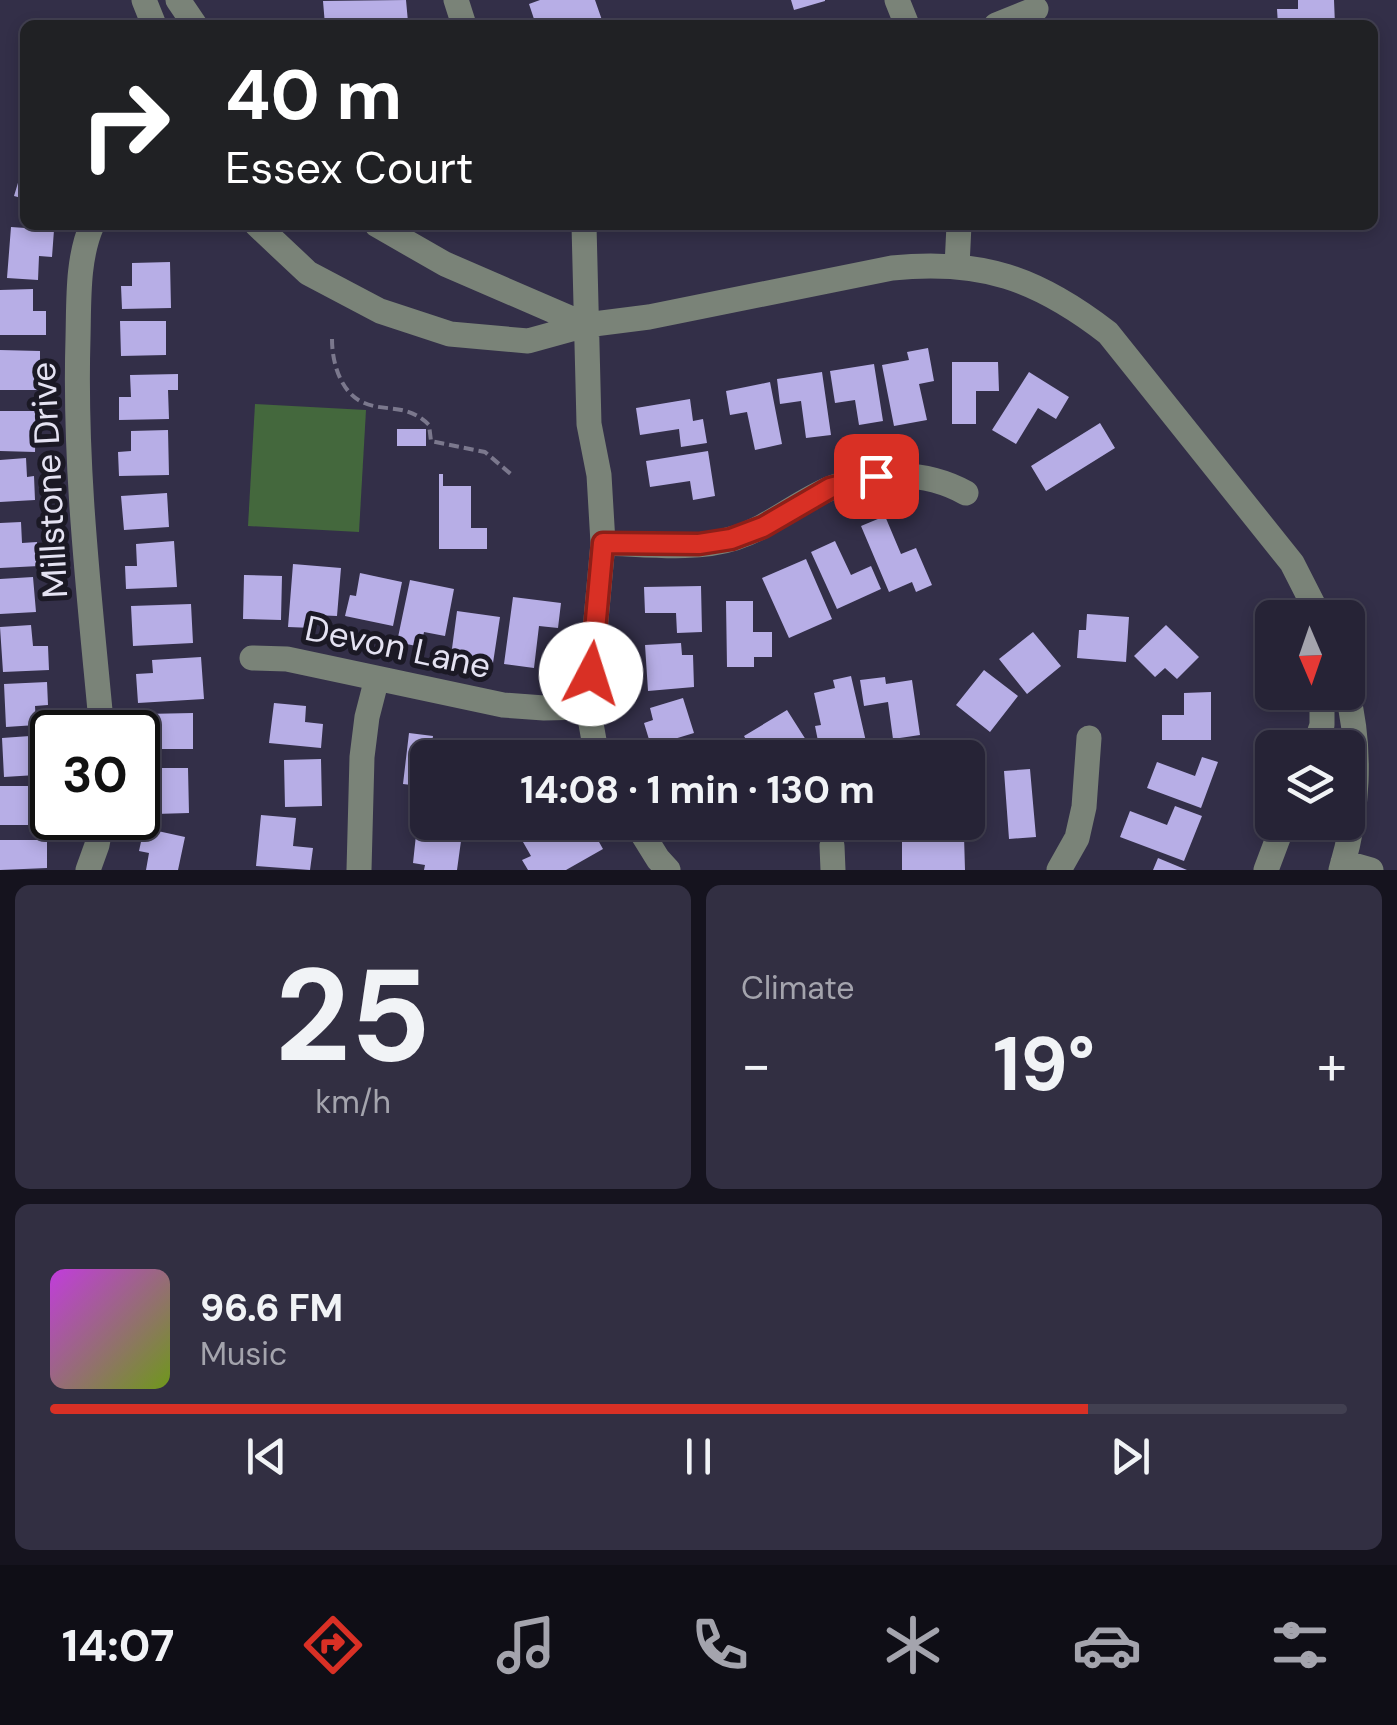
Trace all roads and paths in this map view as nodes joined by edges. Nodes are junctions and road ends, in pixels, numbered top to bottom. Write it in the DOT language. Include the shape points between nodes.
graph roads {
  1 [pos="1036,8"];
  2 [pos="1008,20"];
  3 [pos="90,230"];
  4 [pos="262,230"];
  5 [pos="386,230"];
  6 [pos="584,230"];
  7 [pos="959,230"];
  8 [pos="957,266"];
  9 [pos="586,325"];
  10 [pos="332,339"];
  11 [pos="512,474"];
  12 [pos="966,493"];
  13 [pos="603,543"];
  14 [pos="1310,600"];
  15 [pos="252,658"];
  16 [pos="377,678"];
  17 [pos="588,707"];
  18 [pos="100,710"];
  19 [pos="1352,710"];
  20 [pos="1089,738"];
  21 [pos="594,740"];
  22 [pos="98,840"];
  23 [pos="646,840"];
  24 [pos="1277,840"];
  25 [pos="1342,866"];
  26 [pos="88,870"];
  27 [pos="358,870"];
  28 [pos="668,870"];
  29 [pos="1059,870"];
  30 [pos="1266,870"];
  31 [pos="1370,870"];
  1 -- 2 [label="street"];
  3 -- 18 [label="street, Millstone Drive" via="79,287 77,382"];
  4 -- 9 [label="street" via="308,272 380,311 450,334 528,341"];
  5 -- 9 [label="street" via="445,264"];
  6 -- 9 [label="street"];
  7 -- 8 [label="street"];
  8 -- 9 [label="street" via="892,268"];
  8 -- 14 [label="street" via="1038,287 1108,332 1292,563"];
  9 -- 13 [label="street"];
  10 -- 11 [label="path" via="338,374 356,397 418,416 429,425 430,441 484,452"];
  12 -- 13 [label="street" via="928,477 876,476 830,488 731,539"];
  13 -- 17 [label="street"];
  15 -- 16 [label="street, Devon Lane"];
  16 -- 17 [label="street, Devon Lane" via="503,705"];
  16 -- 27 [label="street" via="362,757"];
  17 -- 21 [label="street"];
  19 -- 25 [label="street" via="1356,772"];
  20 -- 29 [label="street" via="1077,838"];
  22 -- 26 [label="street"];
  23 -- 28 [label="street"];
  24 -- 30 [label="street"];
  25 -- 31 [label="street"];
}
